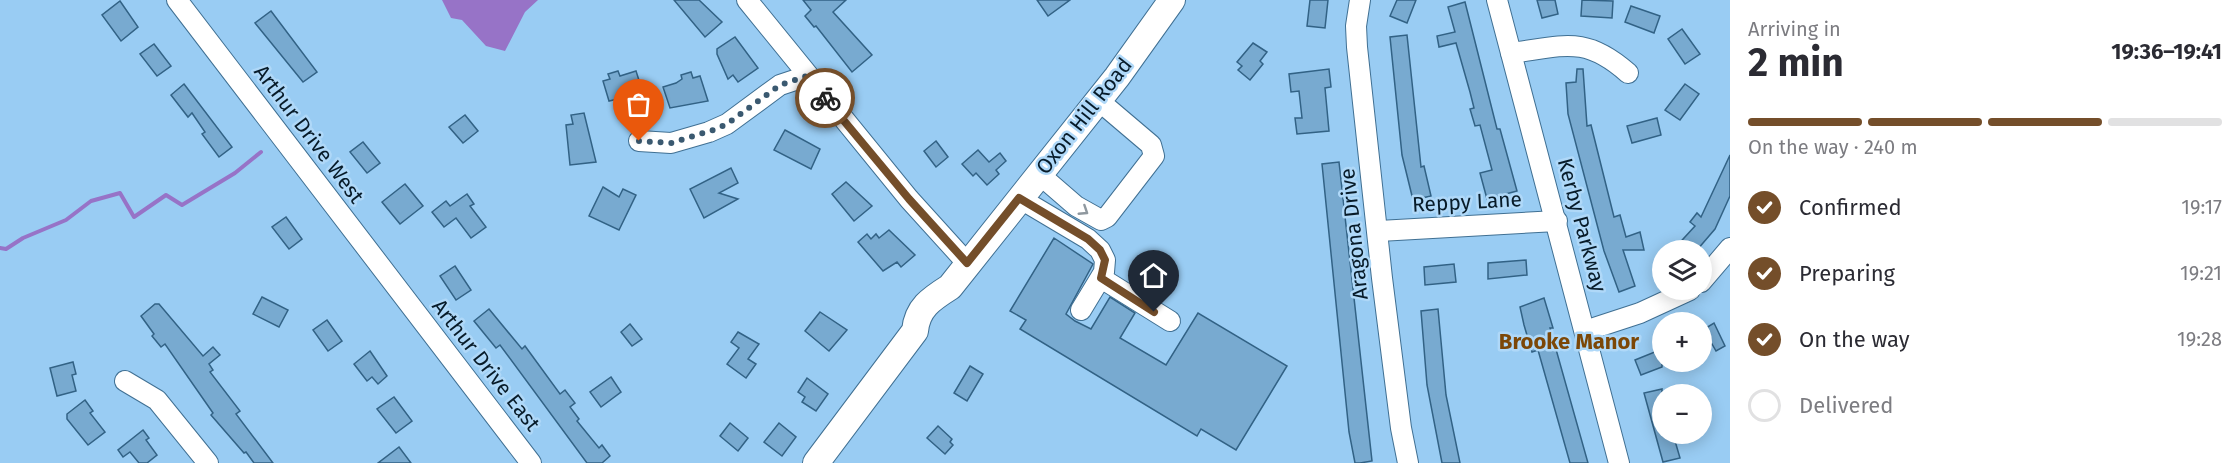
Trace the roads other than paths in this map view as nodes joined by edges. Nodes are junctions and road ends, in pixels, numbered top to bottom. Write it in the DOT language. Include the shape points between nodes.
graph roads {
  1 [pos="177,0"];
  2 [pos="747,0"];
  3 [pos="1172,0"];
  4 [pos="1360,0"];
  5 [pos="1497,0"];
  6 [pos="1511,53"];
  7 [pos="1628,73"];
  8 [pos="807,76"];
  9 [pos="1098,100"];
  10 [pos="639,141"];
  11 [pos="1039,174"];
  12 [pos="1019,198"];
  13 [pos="1557,221"];
  14 [pos="1378,231"];
  15 [pos="1730,248"];
  16 [pos="967,263"];
  17 [pos="1712,269"];
  18 [pos="1101,278"];
  19 [pos="403,297"];
  20 [pos="1668,300"];
  21 [pos="1081,310"];
  22 [pos="1170,321"];
  23 [pos="1585,331"];
  24 [pos="125,381"];
  25 [pos="208,463"];
  26 [pos="531,463"];
  27 [pos="816,463"];
  28 [pos="1408,463"];
  29 [pos="1619,463"];
  1 -- 19 [label="street, Arthur Drive West"];
  2 -- 8 [label="street"];
  3 -- 9 [label="main road, Oxon Hill Road"];
  4 -- 14 [label="street, Aragona Drive" via="1357,47"];
  5 -- 6 [label="street, Kerby Parkway"];
  6 -- 7 [label="street" via="1582,45 1613,60"];
  6 -- 13 [label="street, Kerby Parkway"];
  8 -- 10 [label="street" via="780,85 713,130 671,143"];
  8 -- 16 [label="street"];
  9 -- 11 [label="main road, Oxon Hill Road"];
  11 -- 9 [label="street, one-way" via="1087,214 1101,220 1107,217 1154,156 1151,145"];
  11 -- 12 [label="main road, Oxon Hill Road"];
  12 -- 16 [label="main road, Oxon Hill Road"];
  12 -- 18 [label="street" via="1095,244 1105,260"];
  13 -- 14 [label="street, Reppy Lane"];
  13 -- 23 [label="street, Kerby Parkway"];
  14 -- 28 [label="street, Aragona Drive"];
  15 -- 17 [label="street"];
  16 -- 27 [label="main road, Oxon Hill Road" via="950,287 929,301 916,317 915,332"];
  18 -- 21 [label="street"];
  18 -- 22 [label="street"];
  19 -- 26 [label="street, Arthur Drive East"];
  20 -- 23 [label="street"];
  23 -- 29 [label="street, Kerby Parkway"];
  24 -- 25 [label="street" via="156,400"];
}
